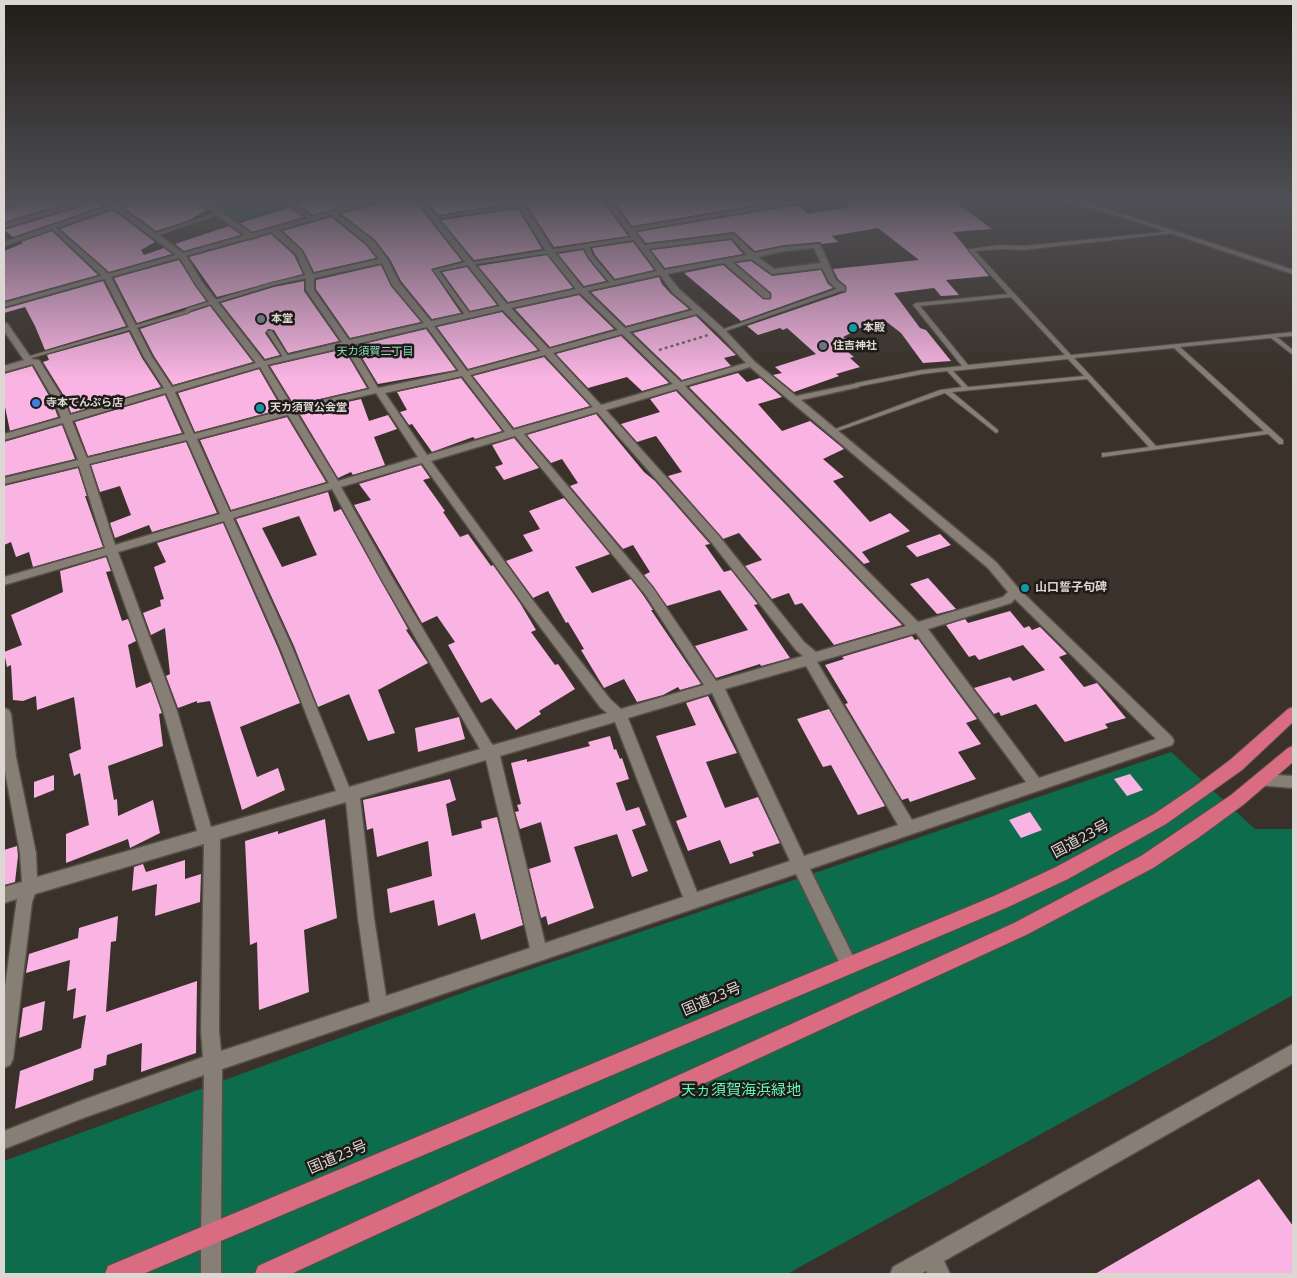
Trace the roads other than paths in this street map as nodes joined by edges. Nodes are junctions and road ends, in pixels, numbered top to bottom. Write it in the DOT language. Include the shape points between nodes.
graph roads {
  1 [pos="87,259"];
  2 [pos="173,259"];
  3 [pos="184,259"];
  4 [pos="302,259"];
  5 [pos="468,259"];
  6 [pos="500,259"];
  7 [pos="556,259"];
  8 [pos="592,259"];
  9 [pos="653,259"];
  10 [pos="738,259"];
  11 [pos="755,259"];
  12 [pos="822,259"];
  13 [pos="979,259"];
  14 [pos="1253,259"];
  15 [pos="384,260"];
  16 [pos="726,261"];
  17 [pos="472,263"];
  18 [pos="825,265"];
  19 [pos="1293,272"];
  20 [pos="663,273"];
  21 [pos="310,276"];
  22 [pos="107,277"];
  23 [pos="613,283"];
  24 [pos="842,289"];
  25 [pos="581,290"];
  26 [pos="1013,295"];
  27 [pos="767,296"];
  28 [pos="214,302"];
  29 [pos="4,305"];
  30 [pos="504,307"];
  31 [pos="698,311"];
  32 [pos="468,315"];
  33 [pos="429,324"];
  34 [pos="4,325"];
  35 [pos="134,327"];
  36 [pos="624,331"];
  37 [pos="721,331"];
  38 [pos="270,332"];
  39 [pos="1293,334"];
  40 [pos="1272,336"];
  41 [pos="347,344"];
  42 [pos="1175,346"];
  43 [pos="547,353"];
  44 [pos="1293,353"];
  45 [pos="1072,357"];
  46 [pos="28,359"];
  47 [pos="287,359"];
  48 [pos="262,364"];
  49 [pos="752,364"];
  50 [pos="967,368"];
  51 [pos="4,369"];
  52 [pos="948,370"];
  53 [pos="464,374"];
  54 [pos="1089,377"];
  55 [pos="678,385"];
  56 [pos="856,385"];
  57 [pos="966,388"];
  58 [pos="169,390"];
  59 [pos="946,390"];
  60 [pos="377,391"];
  61 [pos="795,399"];
  62 [pos="600,408"];
  63 [pos="290,411"];
  64 [pos="66,419"];
  65 [pos="833,431"];
  66 [pos="996,431"];
  67 [pos="1270,432"];
  68 [pos="514,433"];
  69 [pos="4,437"];
  70 [pos="191,437"];
  71 [pos="1281,442"];
  72 [pos="1154,448"];
  73 [pos="1104,455"];
  74 [pos="424,458"];
  75 [pos="83,461"];
  76 [pos="4,481"];
  77 [pos="334,485"];
  78 [pos="227,517"];
  79 [pos="111,550"];
  80 [pos="4,581"];
  81 [pos="1015,592"];
  82 [pos="917,628"];
  83 [pos="811,659"];
  84 [pos="715,688"];
  85 [pos="1293,713"];
  86 [pos="4,714"];
  87 [pos="620,716"];
  88 [pos="1293,753"];
  89 [pos="492,754"];
  90 [pos="1262,780"];
  91 [pos="1293,782"];
  92 [pos="1037,786"];
  93 [pos="348,793"];
  94 [pos="909,829"];
  95 [pos="210,836"];
  96 [pos="800,866"];
  97 [pos="30,887"];
  98 [pos="4,895"];
  99 [pos="694,901"];
  100 [pos="539,953"];
  101 [pos="849,964"];
  102 [pos="379,1006"];
  103 [pos="1293,1053"];
  104 [pos="4,1059"];
  105 [pos="213,1063"];
  106 [pos="4,1140"];
  107 [pos="211,1233"];
  108 [pos="935,1266"];
  109 [pos="116,1274"];
  110 [pos="211,1274"];
  111 [pos="266,1274"];
  112 [pos="900,1274"];
  1 -- 22 [label="street"];
  2 -- 22 [label="street"];
  3 -- 28 [label="street"];
  4 -- 21 [label="street"];
  5 -- 17 [label="street"];
  6 -- 17 [label="lane"];
  7 -- 25 [label="street"];
  8 -- 23 [label="lane"];
  9 -- 20 [label="street"];
  10 -- 16 [label="street"];
  11 -- 18 [label="street" via="772,272"];
  12 -- 18 [label="street"];
  13 -- 26 [label="lane"];
  14 -- 19 [label="street"];
  15 -- 21 [label="street"];
  15 -- 33 [label="street" via="395,284"];
  16 -- 20 [label="street"];
  16 -- 27 [label="street"];
  17 -- 30 [label="street"];
  17 -- 32 [label="lane" via="436,270"];
  18 -- 24 [label="street" via="833,281"];
  20 -- 23 [label="street"];
  20 -- 31 [label="street" via="676,291"];
  21 -- 28 [label="lane"];
  21 -- 41 [label="street" via="310,290"];
  22 -- 29 [label="street"];
  22 -- 35 [label="street"];
  23 -- 25 [label="street"];
  24 -- 37 [label="lane"];
  25 -- 30 [label="street"];
  25 -- 36 [label="street"];
  26 -- 45 [label="lane"];
  26 -- 50 [label="lane" via="916,304"];
  28 -- 35 [label="lane"];
  28 -- 48 [label="street"];
  30 -- 32 [label="street"];
  30 -- 43 [label="street"];
  31 -- 36 [label="street"];
  31 -- 37 [label="street"];
  32 -- 33 [label="street"];
  33 -- 41 [label="street"];
  33 -- 53 [label="street"];
  34 -- 46 [label="street"];
  35 -- 46 [label="lane"];
  35 -- 58 [label="street"];
  36 -- 43 [label="street"];
  36 -- 55 [label="street"];
  37 -- 49 [label="street"];
  38 -- 47 [label="lane"];
  39 -- 40 [label="lane"];
  40 -- 42 [label="lane"];
  40 -- 44 [label="lane"];
  41 -- 47 [label="street"];
  41 -- 60 [label="street"];
  42 -- 45 [label="lane"];
  42 -- 67 [label="lane"];
  43 -- 53 [label="street"];
  43 -- 62 [label="street"];
  45 -- 50 [label="lane"];
  45 -- 54 [label="lane"];
  46 -- 51 [label="street"];
  46 -- 64 [label="street" via="36,362 59,400"];
  47 -- 48 [label="street"];
  48 -- 58 [label="street"];
  48 -- 63 [label="street"];
  49 -- 55 [label="street"];
  49 -- 61 [label="street"];
  50 -- 52 [label="lane"];
  52 -- 56 [label="lane"];
  52 -- 57 [label="lane"];
  53 -- 60 [label="street"];
  53 -- 68 [label="street"];
  54 -- 57 [label="lane"];
  54 -- 72 [label="lane"];
  55 -- 62 [label="street"];
  55 -- 82 [label="street"];
  56 -- 61 [label="street"];
  57 -- 59 [label="lane"];
  58 -- 64 [label="street"];
  58 -- 70 [label="street"];
  59 -- 65 [label="lane"];
  59 -- 66 [label="lane"];
  60 -- 63 [label="street"];
  60 -- 74 [label="street"];
  61 -- 65 [label="street"];
  62 -- 68 [label="street"];
  62 -- 83 [label="street" via="715,539"];
  63 -- 70 [label="street"];
  63 -- 77 [label="street"];
  64 -- 69 [label="street"];
  64 -- 75 [label="street"];
  65 -- 81 [label="street" via="992,565"];
  67 -- 71 [label="lane"];
  67 -- 72 [label="lane"];
  68 -- 74 [label="street"];
  68 -- 84 [label="street" via="649,591"];
  70 -- 75 [label="street"];
  70 -- 78 [label="street"];
  72 -- 73 [label="lane"];
  74 -- 77 [label="street"];
  74 -- 87 [label="street" via="604,703"];
  75 -- 76 [label="street"];
  75 -- 79 [label="street"];
  77 -- 78 [label="street"];
  77 -- 89 [label="street"];
  78 -- 79 [label="street"];
  78 -- 93 [label="street"];
  79 -- 80 [label="street"];
  79 -- 95 [label="street" via="170,711"];
  81 -- 82 [label="street" via="1007,600"];
  81 -- 92 [label="street" via="1167,741"];
  82 -- 83 [label="street"];
  82 -- 92 [label="street"];
  83 -- 84 [label="street"];
  83 -- 94 [label="street"];
  84 -- 87 [label="street"];
  84 -- 96 [label="street"];
  85 -- 101 [label="highway, 国道23号" via="1236,765 1160,819 1062,873 1000,902"];
  86 -- 97 [label="street" via="28,852"];
  87 -- 89 [label="street"];
  87 -- 99 [label="street"];
  88 -- 90 [label="highway"];
  89 -- 93 [label="street"];
  89 -- 100 [label="street"];
  90 -- 91 [label="street"];
  90 -- 111 [label="highway" via="1147,862 1020,929"];
  92 -- 94 [label="street"];
  93 -- 95 [label="street"];
  93 -- 102 [label="street"];
  94 -- 96 [label="street"];
  95 -- 97 [label="street"];
  95 -- 105 [label="street" via="210,1030"];
  96 -- 99 [label="street"];
  96 -- 101 [label="street"];
  97 -- 98 [label="street"];
  97 -- 104 [label="street" via="24,902"];
  99 -- 100 [label="street"];
  100 -- 102 [label="street"];
  101 -- 107 [label="highway, 国道23号"];
  102 -- 105 [label="street"];
  103 -- 108 [label="street"];
  105 -- 106 [label="street"];
  105 -- 107 [label="street"];
  107 -- 109 [label="highway, 国道23号"];
  107 -- 110 [label="street"];
  108 -- 112 [label="street"];
}
